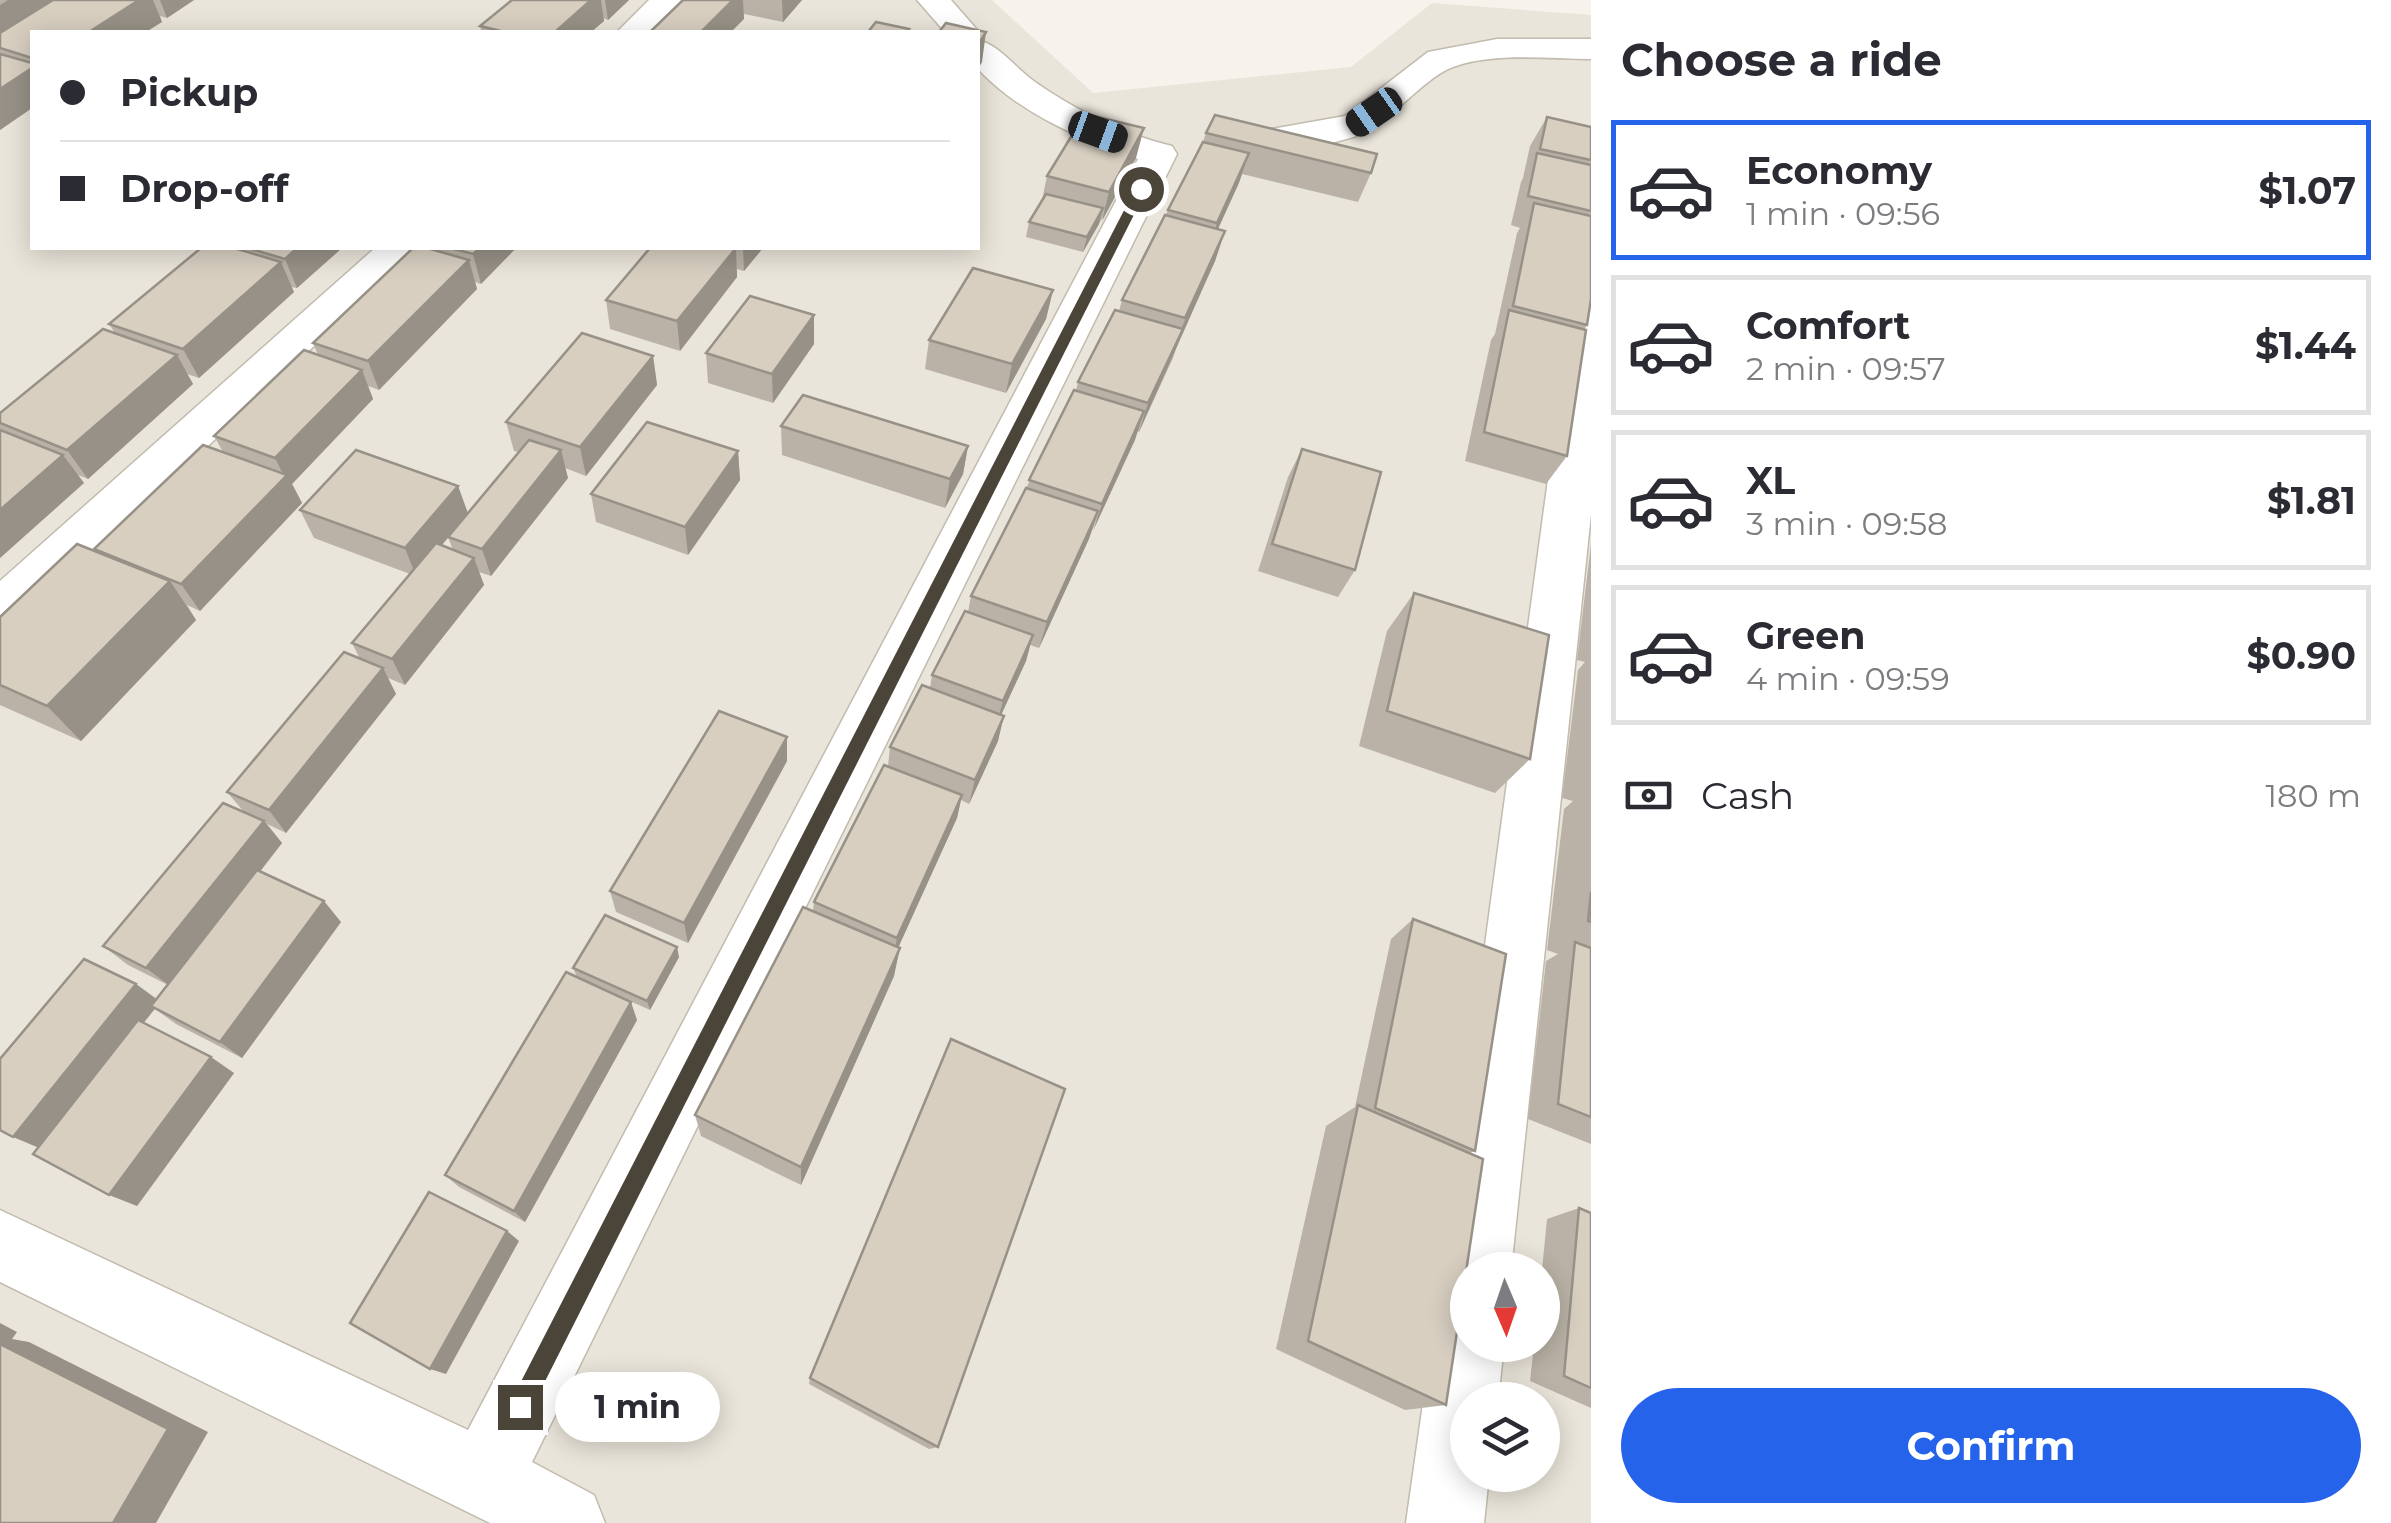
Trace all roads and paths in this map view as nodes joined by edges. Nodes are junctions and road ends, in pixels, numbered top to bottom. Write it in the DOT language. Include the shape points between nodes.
graph roads {
  1 [pos="668,0"];
  2 [pos="933,0"];
  3 [pos="635,30"];
  4 [pos="960,30"];
  5 [pos="1591,50"];
  6 [pos="980,52"];
  7 [pos="1159,154"];
  8 [pos="396,250"];
  9 [pos="1591,317"];
  10 [pos="0,611"];
  11 [pos="0,1245"];
  12 [pos="1478,1252"];
  13 [pos="1465,1362"];
  14 [pos="484,1477"];
  15 [pos="566,1523"];
  16 [pos="1446,1523"];
  1 -- 3 [label="street"];
  2 -- 4 [label="street"];
  5 -- 7 [label="street" via="1497,49 1440,59 1357,124 1278,142"];
  6 -- 7 [label="street" via="1002,78 1068,120"];
  7 -- 14 [label="street"];
  8 -- 10 [label="street"];
  9 -- 12 [label="street"];
  11 -- 14 [label="street"];
  13 -- 16 [label="street"];
  14 -- 15 [label="street"];
}
